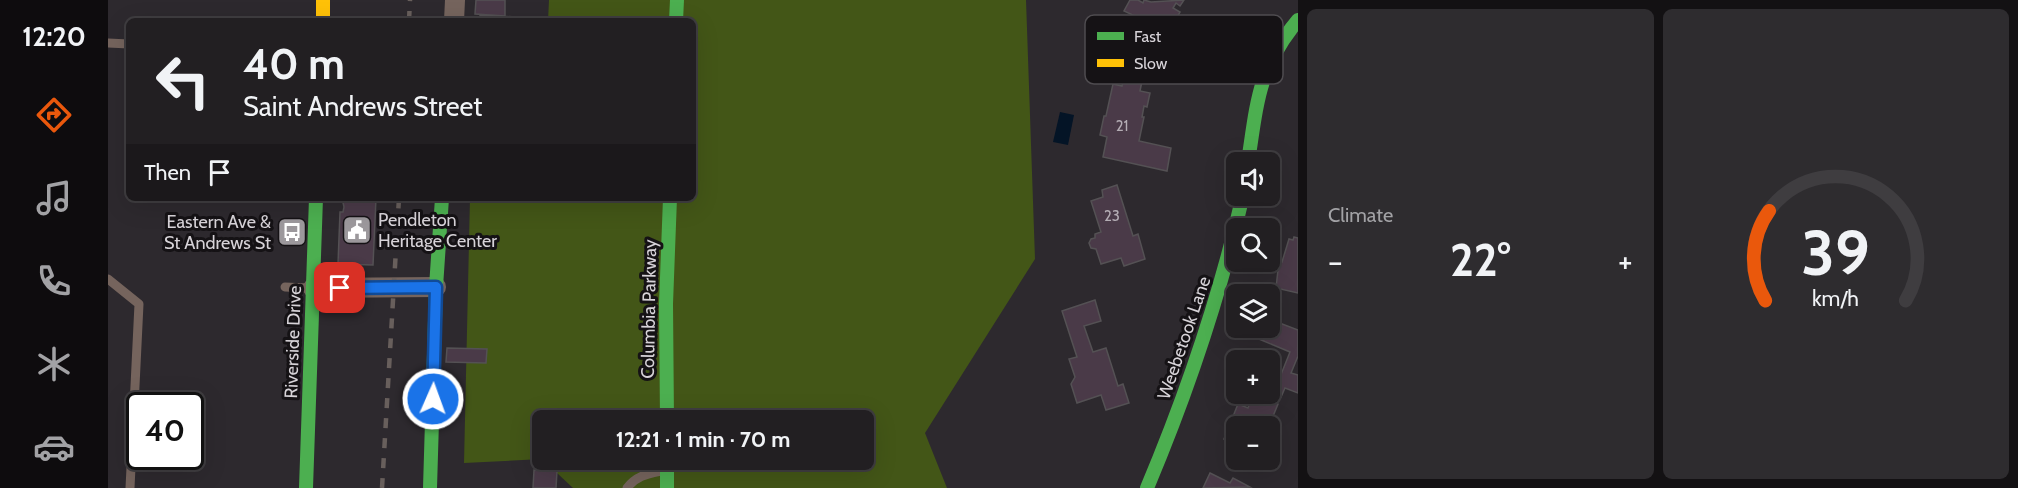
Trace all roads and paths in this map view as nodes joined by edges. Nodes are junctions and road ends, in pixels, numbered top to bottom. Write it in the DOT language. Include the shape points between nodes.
graph roads {
  1 [pos="323,0"];
  2 [pos="455,0"];
  3 [pos="677,0"];
  4 [pos="323,18"];
  5 [pos="454,18"];
  6 [pos="676,18"];
  7 [pos="1298,20"];
  8 [pos="1283,40"];
  9 [pos="108,43"];
  10 [pos="126,44"];
  11 [pos="1262,84"];
  12 [pos="1250,152"];
  13 [pos="316,201"];
  14 [pos="442,201"];
  15 [pos="669,201"];
  16 [pos="1240,206"];
  17 [pos="108,279"];
  18 [pos="285,287"];
  19 [pos="436,287"];
  20 [pos="313,288"];
  21 [pos="667,410"];
  22 [pos="653,470"];
  23 [pos="667,470"];
  24 [pos="130,488"];
  25 [pos="306,488"];
  26 [pos="430,488"];
  27 [pos="627,488"];
  28 [pos="667,488"];
  29 [pos="1147,488"];
  1 -- 4 [label="main road"];
  2 -- 5 [label="street"];
  3 -- 6 [label="main road"];
  7 -- 8 [label="main road"];
  9 -- 10 [label="lane"];
  11 -- 12 [label="main road"];
  13 -- 20 [label="main road, Riverside Drive"];
  14 -- 19 [label="main road"];
  15 -- 21 [label="main road, Columbia Parkway"];
  16 -- 29 [label="main road, Weebetook Lane" via="1222,285 1184,399"];
  17 -- 24 [label="lane" via="139,304"];
  18 -- 20 [label="lane"];
  19 -- 20 [label="street"];
  19 -- 26 [label="main road"];
  20 -- 25 [label="main road, Riverside Drive"];
  22 -- 27 [label="lane"];
  23 -- 28 [label="main road"];
}
